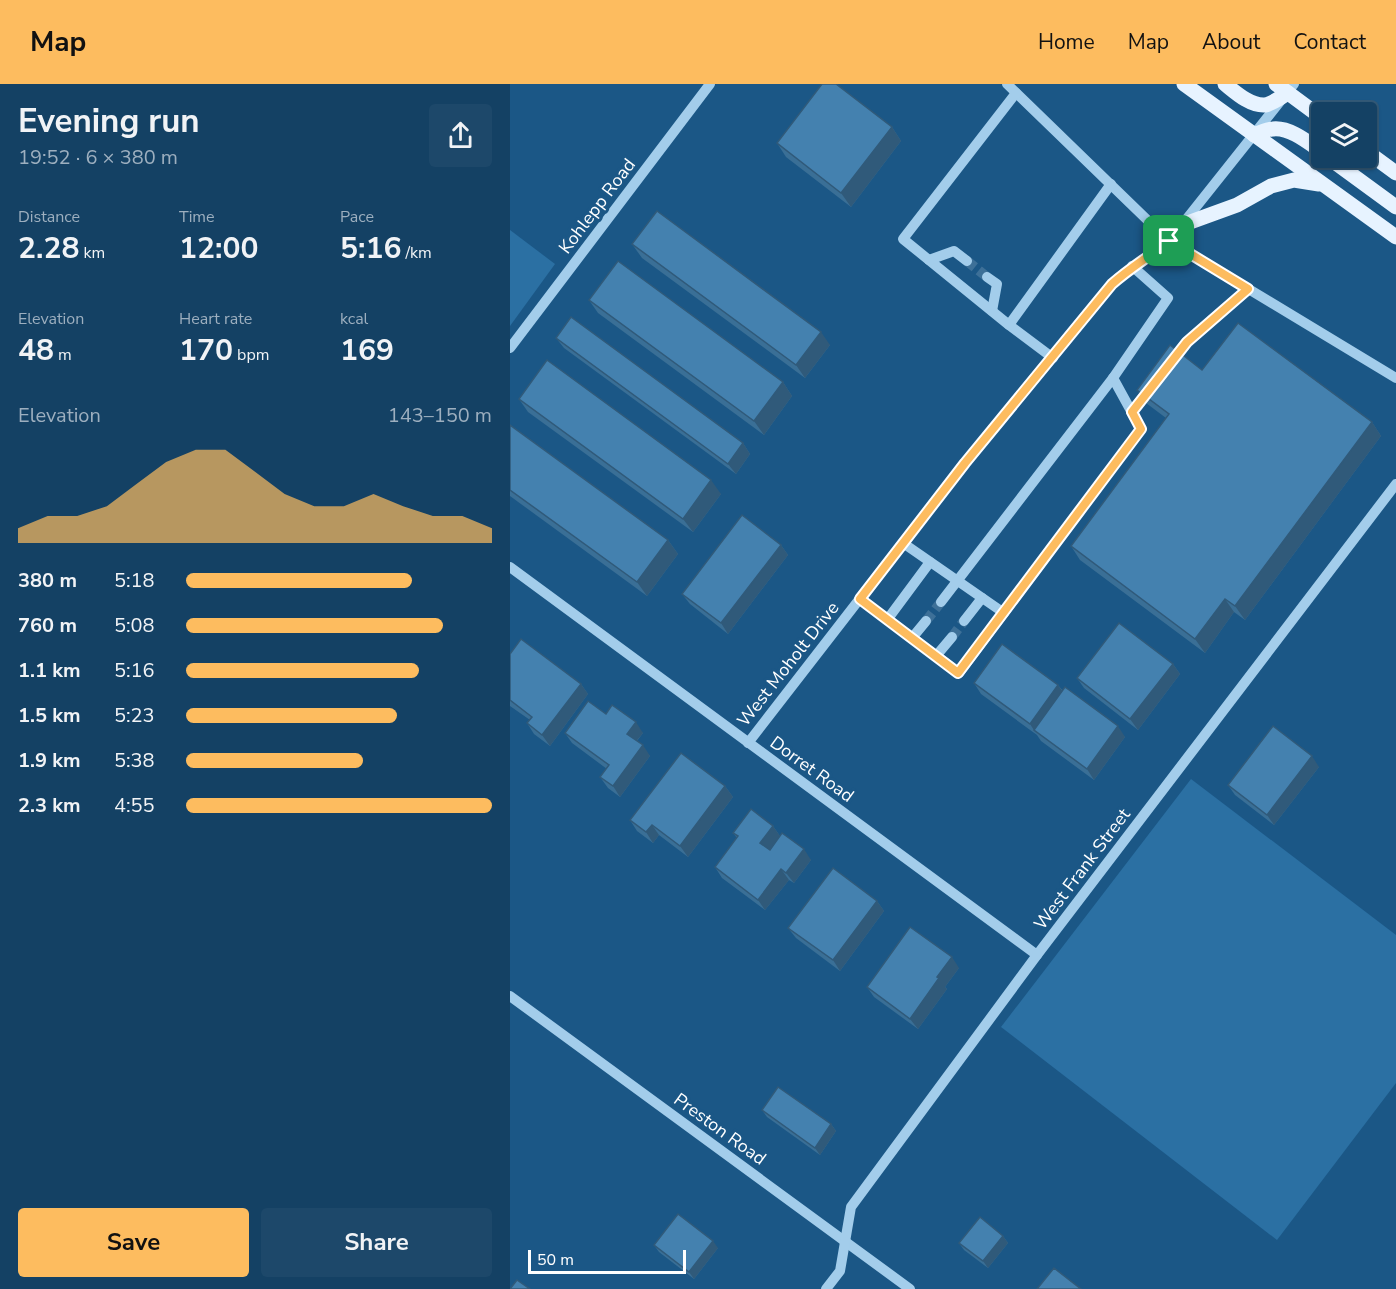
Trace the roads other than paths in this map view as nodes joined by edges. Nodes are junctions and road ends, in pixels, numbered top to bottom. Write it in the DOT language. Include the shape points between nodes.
graph roads {
  1 [pos="710,84"];
  2 [pos="1007,84"];
  3 [pos="1184,84"];
  4 [pos="1225,84"];
  5 [pos="1286,87"];
  6 [pos="1016,93"];
  7 [pos="1311,109"];
  8 [pos="1254,135"];
  9 [pos="1311,144"];
  10 [pos="1377,159"];
  11 [pos="1343,168"];
  12 [pos="1396,173"];
  13 [pos="1111,184"];
  14 [pos="1322,184"];
  15 [pos="1396,207"];
  16 [pos="1182,225"];
  17 [pos="1396,237"];
  18 [pos="1169,241"];
  19 [pos="929,260"];
  20 [pos="967,261"];
  21 [pos="1132,266"];
  22 [pos="987,277"];
  23 [pos="1248,289"];
  24 [pos="992,311"];
  25 [pos="1009,325"];
  26 [pos="510,348"];
  27 [pos="1053,358"];
  28 [pos="1113,378"];
  29 [pos="1396,378"];
  30 [pos="1132,412"];
  31 [pos="1396,484"];
  32 [pos="903,543"];
  33 [pos="930,562"];
  34 [pos="510,567"];
  35 [pos="957,581"];
  36 [pos="982,598"];
  37 [pos="860,599"];
  38 [pos="940,602"];
  39 [pos="1004,612"];
  40 [pos="887,620"];
  41 [pos="926,621"];
  42 [pos="964,621"];
  43 [pos="952,637"];
  44 [pos="912,638"];
  45 [pos="936,656"];
  46 [pos="748,743"];
  47 [pos="1037,955"];
  48 [pos="510,996"];
  49 [pos="845,1241"];
  50 [pos="826,1289"];
  51 [pos="910,1289"];
  1 -- 26 [label="street, Kohlepp Road"];
  2 -- 6 [label="street"];
  3 -- 8 [label="main road"];
  4 -- 5 [label="main road" via="1244,98 1267,105"];
  5 -- 7 [label="main road"];
  5 -- 8 [label="street, West Moholt Drive"];
  6 -- 13 [label="street"];
  6 -- 19 [label="street" via="903,239"];
  8 -- 9 [label="main road" via="1275,128"];
  8 -- 14 [label="main road"];
  8 -- 16 [label="street, West Moholt Drive"];
  10 -- 12 [label="main road"];
  11 -- 15 [label="main road"];
  13 -- 18 [label="street"];
  13 -- 25 [label="street"];
  14 -- 16 [label="main road" via="1294,180 1270,186 1237,205"];
  14 -- 17 [label="main road"];
  16 -- 18 [label="street, West Moholt Drive"];
  18 -- 21 [label="street, West Moholt Drive"];
  18 -- 23 [label="street"];
  19 -- 20 [label="street" via="954,251"];
  19 -- 24 [label="street"];
  21 -- 27 [label="street, West Moholt Drive" via="1112,284"];
  21 -- 28 [label="street" via="1168,298"];
  22 -- 24 [label="street" via="997,284"];
  23 -- 29 [label="street"];
  23 -- 30 [label="street" via="1187,342"];
  24 -- 25 [label="street"];
  25 -- 27 [label="street"];
  27 -- 32 [label="street, West Moholt Drive"];
  28 -- 30 [label="street"];
  28 -- 35 [label="street"];
  30 -- 39 [label="street" via="1141,429"];
  31 -- 47 [label="street, West Frank Street"];
  32 -- 33 [label="street"];
  32 -- 37 [label="street, West Moholt Drive"];
  33 -- 35 [label="street"];
  33 -- 40 [label="street"];
  34 -- 46 [label="street, Dorret Road"];
  35 -- 36 [label="street"];
  35 -- 38 [label="street"];
  36 -- 39 [label="street"];
  36 -- 42 [label="street"];
  37 -- 40 [label="street"];
  37 -- 46 [label="street, West Moholt Drive"];
  39 -- 45 [label="street" via="958,673"];
  40 -- 44 [label="street"];
  41 -- 44 [label="street"];
  43 -- 45 [label="street"];
  44 -- 45 [label="street"];
  46 -- 47 [label="street, Dorret Road"];
  47 -- 49 [label="street, West Frank Street" via="851,1207"];
  48 -- 49 [label="street, Preston Road"];
  49 -- 50 [label="street, West Frank Street" via="840,1271"];
  49 -- 51 [label="street, Preston Road"];
}
